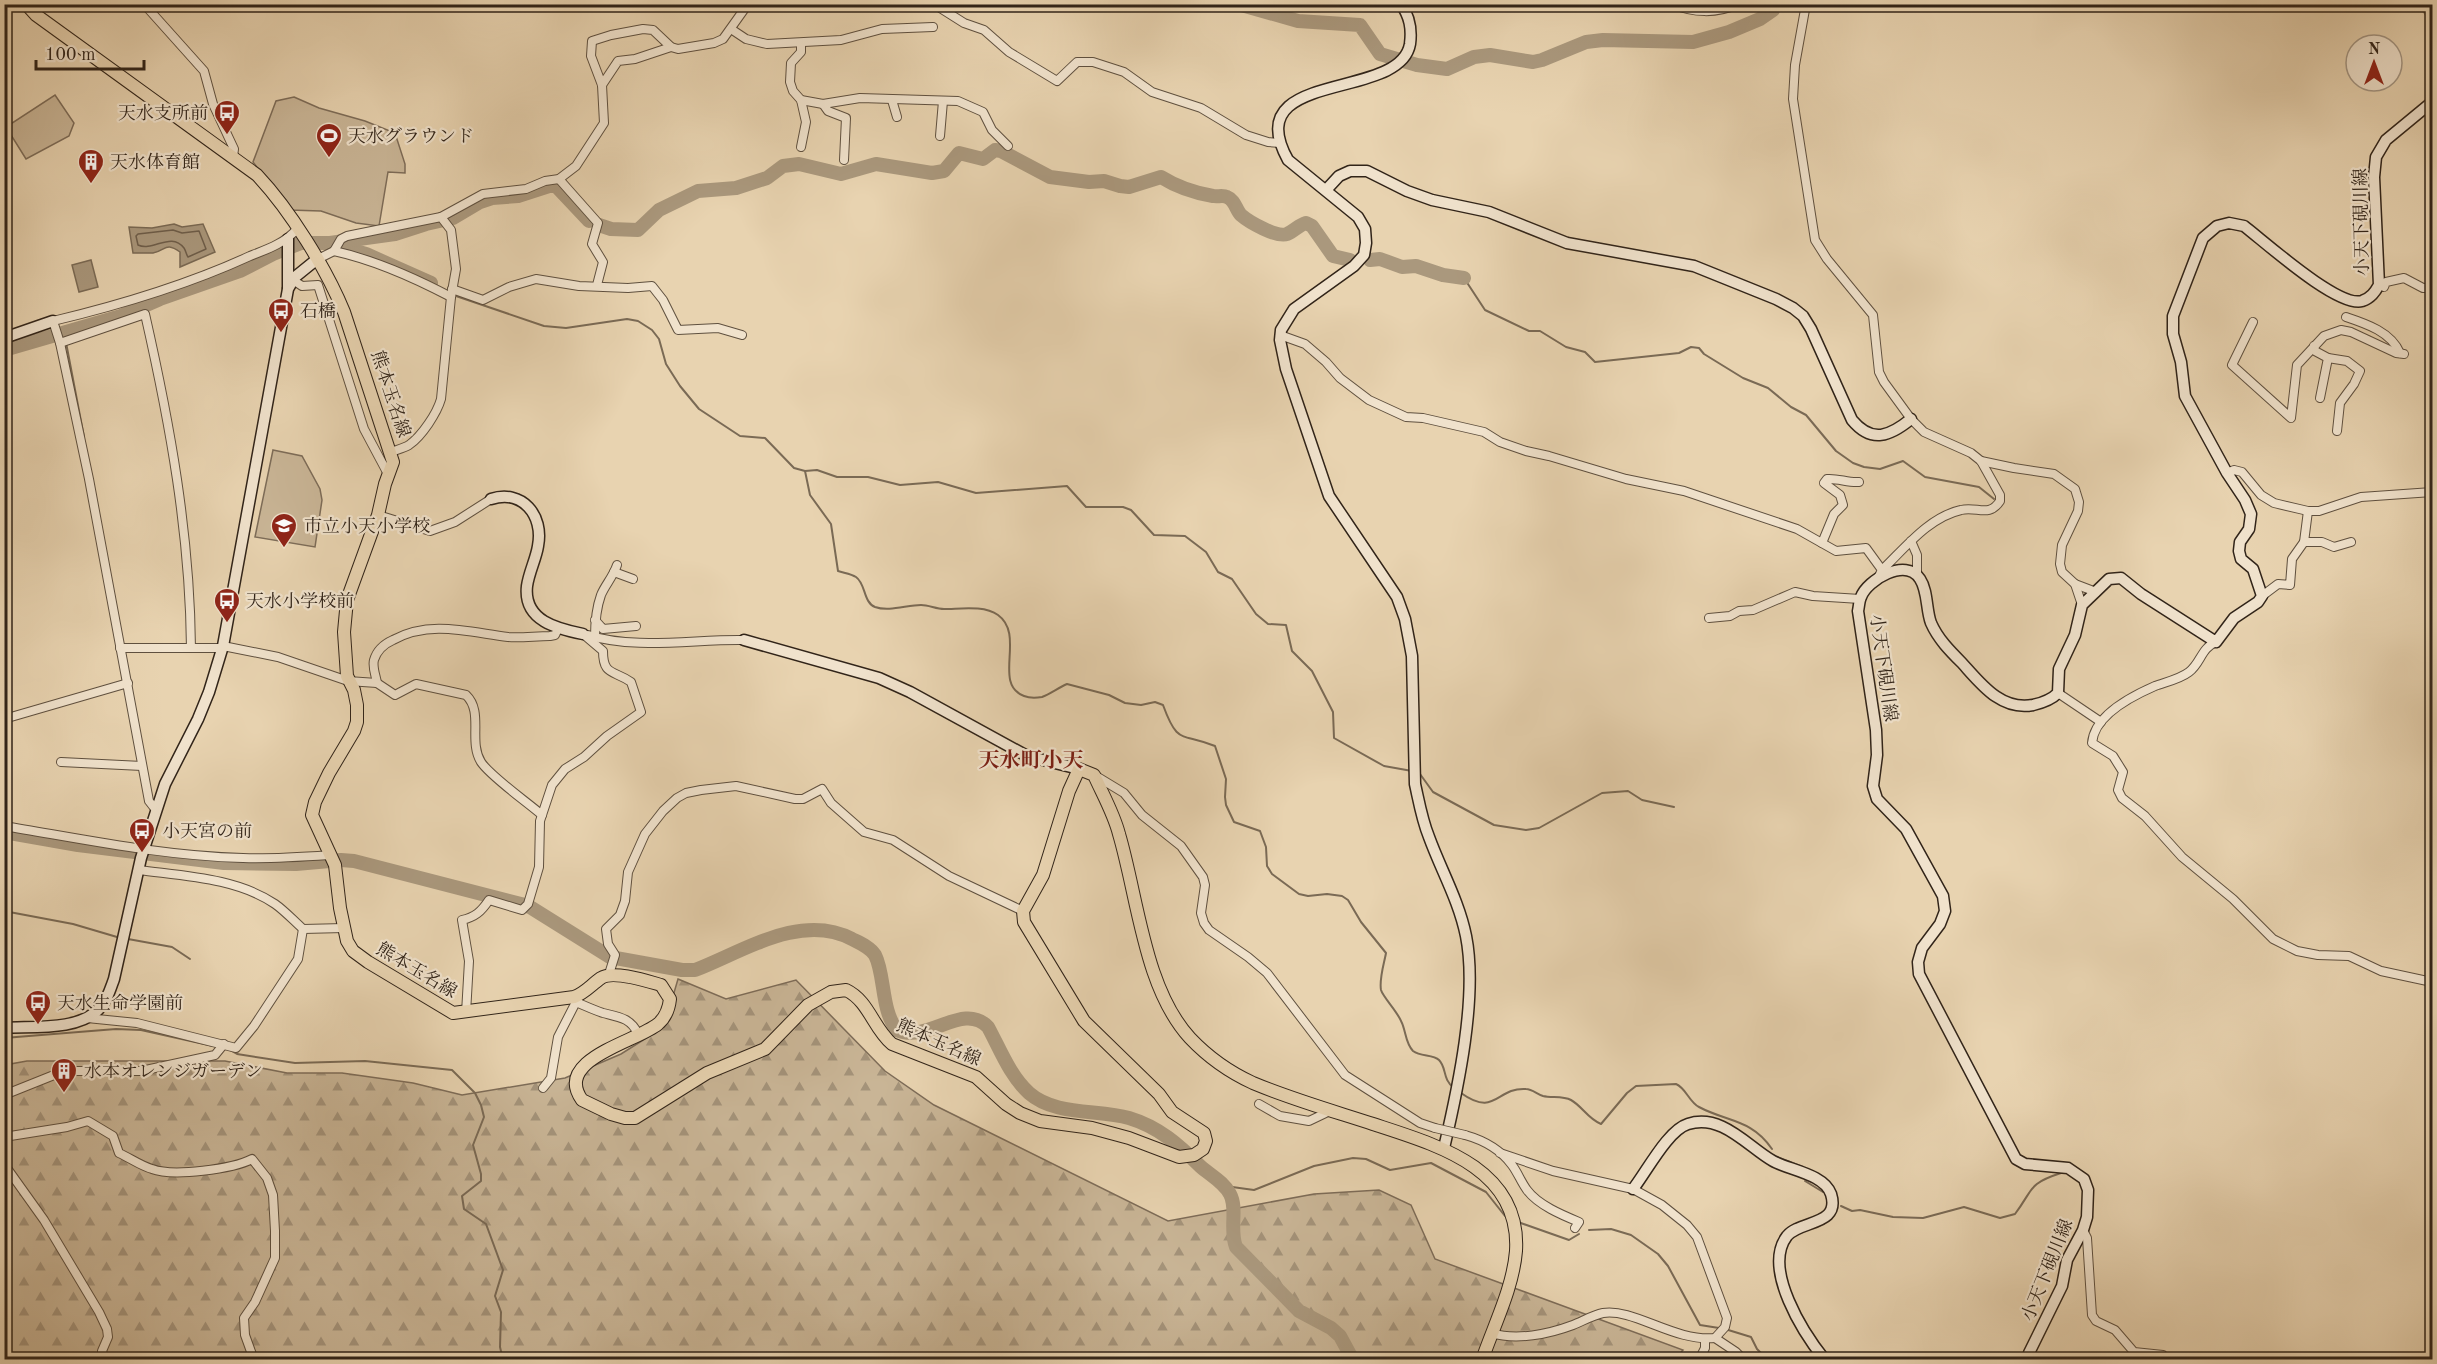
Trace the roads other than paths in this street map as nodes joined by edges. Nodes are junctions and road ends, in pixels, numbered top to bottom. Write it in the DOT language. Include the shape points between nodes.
graph roads {
  1 [pos="26,4"];
  2 [pos="144,4"];
  3 [pos="748,4"];
  4 [pos="934,4"];
  5 [pos="1401,4"];
  6 [pos="1672,4"];
  7 [pos="1738,4"];
  8 [pos="1806,4"];
  9 [pos="933,27"];
  10 [pos="730,29"];
  11 [pos="801,43"];
  12 [pos="671,47"];
  13 [pos="602,85"];
  14 [pos="801,100"];
  15 [pos="892,100"];
  16 [pos="943,101"];
  17 [pos="2433,102"];
  18 [pos="823,104"];
  19 [pos="897,117"];
  20 [pos="940,136"];
  21 [pos="1280,143"];
  22 [pos="1008,146"];
  23 [pos="801,147"];
  24 [pos="233,158"];
  25 [pos="844,160"];
  26 [pos="559,179"];
  27 [pos="1327,189"];
  28 [pos="443,220"];
  29 [pos="300,233"];
  30 [pos="288,242"];
  31 [pos="334,250"];
  32 [pos="316,260"];
  33 [pos="290,284"];
  34 [pos="597,285"];
  35 [pos="2384,287"];
  36 [pos="2433,288"];
  37 [pos="451,293"];
  38 [pos="2346,317"];
  39 [pos="2253,322"];
  40 [pos="54,324"];
  41 [pos="742,335"];
  42 [pos="1280,335"];
  43 [pos="4,338"];
  44 [pos="60,342"];
  45 [pos="2314,346"];
  46 [pos="2328,358"];
  47 [pos="2320,398"];
  48 [pos="1911,419"];
  49 [pos="2337,431"];
  50 [pos="391,452"];
  51 [pos="1981,461"];
  52 [pos="2227,473"];
  53 [pos="388,474"];
  54 [pos="1859,482"];
  55 [pos="2433,492"];
  56 [pos="491,499"];
  57 [pos="2308,511"];
  58 [pos="378,515"];
  59 [pos="1911,542"];
  60 [pos="2304,542"];
  61 [pos="2351,542"];
  62 [pos="1822,543"];
  63 [pos="1880,574"];
  64 [pos="1917,575"];
  65 [pos="633,579"];
  66 [pos="2075,584"];
  67 [pos="2096,592"];
  68 [pos="2262,596"];
  69 [pos="1860,599"];
  70 [pos="2082,605"];
  71 [pos="1709,618"];
  72 [pos="595,620"];
  73 [pos="636,626"];
  74 [pos="558,629"];
  75 [pos="583,634"];
  76 [pos="595,638"];
  77 [pos="744,640"];
  78 [pos="2216,642"];
  79 [pos="223,647"];
  80 [pos="120,648"];
  81 [pos="191,648"];
  82 [pos="348,681"];
  83 [pos="128,683"];
  84 [pos="377,683"];
  85 [pos="2058,693"];
  86 [pos="4,719"];
  87 [pos="2101,723"];
  88 [pos="62,762"];
  89 [pos="142,766"];
  90 [pos="1079,770"];
  91 [pos="1094,776"];
  92 [pos="156,810"];
  93 [pos="542,815"];
  94 [pos="4,826"];
  95 [pos="331,855"];
  96 [pos="142,856"];
  97 [pos="1023,911"];
  98 [pos="344,928"];
  99 [pos="303,929"];
  100 [pos="612,964"];
  101 [pos="2433,982"];
  102 [pos="575,1000"];
  103 [pos="466,1013"];
  104 [pos="87,1018"];
  105 [pos="4,1028"];
  106 [pos="638,1034"];
  107 [pos="223,1047"];
  108 [pos="543,1088"];
  109 [pos="4,1095"];
  110 [pos="1259,1104"];
  111 [pos="1332,1110"];
  112 [pos="4,1137"];
  113 [pos="1444,1148"];
  114 [pos="1500,1153"];
  115 [pos="4,1164"];
  116 [pos="1633,1189"];
  117 [pos="1575,1227"];
  118 [pos="2084,1230"];
  119 [pos="1492,1333"];
  120 [pos="1715,1338"];
  121 [pos="1705,1339"];
  122 [pos="105,1359"];
  123 [pos="254,1359"];
  124 [pos="1482,1359"];
  125 [pos="1699,1359"];
  126 [pos="1744,1359"];
  127 [pos="1826,1359"];
  128 [pos="2029,1359"];
  129 [pos="2167,1359"];
  1 -- 24 [label="main road, 熊本玉名線"];
  2 -- 24 [label="street" via="204,71 213,104 234,149"];
  3 -- 10 [label="street"];
  4 -- 21 [label="street" via="984,30 1009,52 1057,81 1077,62 1093,62 1124,72 1152,92 1201,108 1246,135"];
  5 -- 21 [label="street" via="1412,32 1409,50 1402,60 1382,73 1306,94 1293,102 1279,124"];
  6 -- 7 [label="street" via="1684,9 1720,11"];
  8 -- 48 [label="street" via="1793,99 1815,240 1874,315 1880,372"];
  9 -- 11 [label="street" via="882,29 842,40"];
  10 -- 11 [label="street" via="746,39 767,44"];
  10 -- 12 [label="street" via="714,43"];
  11 -- 14 [label="street" via="801,52 792,63 790,82"];
  12 -- 13 [label="street" via="618,61"];
  12 -- 13 [label="street" via="653,30 643,29 592,41 591,56"];
  13 -- 26 [label="street" via="604,123 576,166"];
  14 -- 18 [label="street"];
  14 -- 23 [label="street" via="806,122"];
  15 -- 16 [label="street"];
  15 -- 18 [label="street" via="860,98"];
  15 -- 19 [label="street"];
  16 -- 20 [label="street"];
  16 -- 22 [label="street" via="958,101 983,112 992,130"];
  17 -- 52 [label="street, 小天下硯川線" via="2386,140 2376,157 2379,285 2368,297 2354,301 2322,286 2244,226 2217,226 2203,238 2173,316 2173,334 2185,396"];
  18 -- 25 [label="street" via="828,111 846,118"];
  21 -- 27 [label="street" via="1294,166"];
  24 -- 29 [label="main road, 熊本玉名線" via="270,189"];
  26 -- 28 [label="street" via="526,189 483,194"];
  26 -- 34 [label="street" via="598,223 592,244 603,262"];
  27 -- 42 [label="street" via="1362,223 1364,255 1294,309"];
  27 -- 48 [label="street" via="1350,171 1367,171 1407,191 1489,212 1567,243 1695,266 1719,275 1776,298 1803,316 1858,428 1883,435 1895,432"];
  28 -- 31 [label="street" via="347,236"];
  28 -- 37 [label="street" via="451,230 454,248 456,269"];
  29 -- 30 [label="street"];
  29 -- 32 [label="main road, 熊本玉名線"];
  30 -- 33 [label="street"];
  30 -- 40 [label="street" via="169,289"];
  31 -- 32 [label="street"];
  31 -- 37 [label="street"];
  32 -- 33 [label="street"];
  32 -- 50 [label="main road, 熊本玉名線" via="344,312"];
  33 -- 53 [label="street" via="318,285 364,429"];
  33 -- 79 [label="street"];
  34 -- 37 [label="street" via="536,279 483,300"];
  34 -- 41 [label="street" via="652,286 678,330 718,328"];
  35 -- 36 [label="street" via="2386,282 2404,278"];
  37 -- 50 [label="street" via="445,377 438,408 409,445"];
  38 -- 45 [label="street" via="2380,331 2402,353 2341,330 2324,336"];
  39 -- 45 [label="street" via="2232,365 2291,418 2297,365"];
  40 -- 43 [label="street"];
  40 -- 44 [label="street"];
  42 -- 62 [label="street" via="1305,344 1369,400 1399,414 1484,432 1526,452 1684,491 1797,529"];
  42 -- 113 [label="street" via="1286,369 1329,496 1397,597 1405,619 1412,656 1415,784 1429,837 1459,911 1467,943 1467,1022"];
  44 -- 80 [label="street"];
  44 -- 81 [label="street" via="145,314 176,469 188,565"];
  45 -- 46 [label="street" via="2315,351"];
  46 -- 47 [label="street"];
  46 -- 49 [label="street" via="2347,361 2360,371 2340,403"];
  48 -- 51 [label="street" via="1924,432"];
  50 -- 53 [label="main road, 熊本玉名線" via="393,462"];
  51 -- 59 [label="street" via="2000,495 1996,507 1981,512 1962,509 1926,527"];
  51 -- 66 [label="street" via="2054,474 2075,489 2078,511 2062,545 2060,564 2062,572"];
  52 -- 57 [label="street" via="2242,472 2256,491 2274,503"];
  52 -- 68 [label="street, 小天下硯川線" via="2250,514 2249,529 2240,542 2241,559 2253,569"];
  53 -- 58 [label="main road, 熊本玉名線"];
  54 -- 62 [label="street" via="1827,478 1824,483 1840,495 1843,505 1834,514"];
  55 -- 57 [label="street" via="2361,497"];
  56 -- 58 [label="street" via="455,522 430,531"];
  56 -- 74 [label="street" via="505,496 531,508 539,538 528,595 538,617"];
  57 -- 60 [label="street"];
  58 -- 82 [label="main road, 熊本玉名線" via="347,600 344,632"];
  59 -- 63 [label="street"];
  59 -- 64 [label="street" via="1917,555"];
  60 -- 61 [label="street" via="2334,547"];
  60 -- 68 [label="street" via="2292,559 2290,585 2278,584"];
  62 -- 63 [label="street" via="1836,551 1866,548"];
  63 -- 64 [label="street" via="1901,569"];
  63 -- 69 [label="street, 小天下硯川線"];
  64 -- 85 [label="street" via="1922,580 1931,622 1941,640 1995,697 2028,706"];
  65 -- 72 [label="street" via="616,569 602,593"];
  66 -- 67 [label="street"];
  66 -- 70 [label="street"];
  67 -- 70 [label="street"];
  67 -- 78 [label="street" via="2109,579 2121,578"];
  68 -- 78 [label="street" via="2234,618"];
  69 -- 71 [label="street" via="1795,591 1753,610"];
  69 -- 118 [label="street, 小天下硯川線" via="1858,611 1876,730 1873,786 1877,799 1906,829 1943,896 1945,911 1922,948 1919,974 2016,1159 2025,1164 2068,1168 2084,1179 2088,1190"];
  70 -- 85 [label="street" via="2075,635 2059,669"];
  72 -- 73 [label="street" via="603,629"];
  72 -- 76 [label="street"];
  74 -- 75 [label="street"];
  74 -- 84 [label="street" via="550,636 510,637 438,627 402,635 378,652 374,666"];
  75 -- 76 [label="street"];
  75 -- 93 [label="street" via="603,651 605,669 631,682 641,712 560,774"];
  76 -- 77 [label="street"];
  77 -- 90 [label="street" via="879,678 1027,756"];
  78 -- 87 [label="street" via="2204,650 2190,672 2115,708"];
  79 -- 81 [label="street"];
  79 -- 82 [label="street" via="278,657"];
  79 -- 92 [label="street" via="209,692"];
  80 -- 81 [label="street"];
  80 -- 83 [label="street"];
  82 -- 84 [label="street"];
  82 -- 95 [label="main road, 熊本玉名線" via="354,690 357,722 312,815"];
  83 -- 86 [label="street"];
  83 -- 89 [label="street"];
  84 -- 93 [label="street" via="395,694 416,684 466,695 475,709 475,747 481,762"];
  85 -- 87 [label="street"];
  87 -- 101 [label="street" via="2092,743 2113,756 2123,772 2118,789 2122,798 2273,939 2297,951 2349,956 2400,977"];
  88 -- 89 [label="street"];
  89 -- 92 [label="street" via="149,801"];
  90 -- 91 [label="main road"];
  90 -- 97 [label="main road" via="1043,875"];
  91 -- 111 [label="main road" via="1119,832 1154,974 1183,1029 1213,1060 1231,1072"];
  91 -- 114 [label="street, bridge" via="1124,793 1142,815 1181,846 1203,877 1201,913 1209,930 1267,973 1345,1075 1420,1123 1482,1140"];
  92 -- 96 [label="street"];
  93 -- 103 [label="street" via="539,867 526,906 522,910 489,900 474,917 462,920 469,961"];
  94 -- 96 [label="street"];
  95 -- 96 [label="street"];
  95 -- 98 [label="main road, 熊本玉名線"];
  96 -- 99 [label="street" via="247,891 276,905"];
  96 -- 104 [label="street" via="114,980 104,1003"];
  97 -- 100 [label="street" via="949,876 893,840 864,832 831,803 822,789 795,800 736,786 701,790 677,798 645,834 628,872 626,901 620,915 606,929"];
  97 -- 106 [label="main road, 熊本玉名線" via="1024,922 1084,1020 1159,1094 1172,1112 1204,1132 1203,1149 1190,1156 1166,1153 1129,1138 1040,1121 1020,1113 975,1077 892,1044 862,1001 846,990 831,992 808,1005 765,1049 707,1073 635,1118 611,1114 582,1100 575,1087 577,1074 601,1053"];
  98 -- 99 [label="street"];
  98 -- 103 [label="main road, 熊本玉名線" via="353,951 368,962 453,1013"];
  99 -- 107 [label="street" via="298,959 254,1026 236,1048"];
  100 -- 102 [label="main road, 熊本玉名線"];
  100 -- 106 [label="main road, 熊本玉名線" via="661,985 670,999 666,1015 658,1025"];
  102 -- 103 [label="main road, 熊本玉名線"];
  102 -- 106 [label="street" via="620,1016 634,1024"];
  102 -- 108 [label="street" via="558,1037 551,1078"];
  104 -- 105 [label="street"];
  104 -- 107 [label="street" via="138,1023"];
  107 -- 109 [label="street" via="215,1055 141,1071 64,1071"];
  110 -- 111 [label="street" via="1280,1116 1309,1121"];
  111 -- 113 [label="main road"];
  112 -- 123 [label="street" via="88,1121 113,1136 119,1153 153,1170 172,1173 224,1168 252,1159 267,1178 273,1195 275,1231 275,1258 244,1318 245,1335"];
  113 -- 119 [label="main road" via="1493,1183 1512,1212 1516,1251"];
  114 -- 116 [label="street" via="1553,1171"];
  114 -- 117 [label="street" via="1528,1192 1579,1222"];
  115 -- 122 [label="street" via="44,1220 99,1312 107,1329 102,1351"];
  116 -- 120 [label="street" via="1662,1205 1697,1238 1728,1318"];
  116 -- 127 [label="street" via="1669,1136 1689,1123 1702,1122 1736,1134 1765,1157 1826,1186 1832,1202 1830,1211 1823,1220 1789,1234 1779,1256 1779,1272 1804,1332"];
  118 -- 128 [label="street, 小天下硯川線" via="2067,1260 2062,1286"];
  118 -- 129 [label="street" via="2092,1315 2115,1330 2134,1352"];
  119 -- 121 [label="street" via="1503,1337 1541,1334 1603,1313 1617,1313 1673,1333"];
  119 -- 124 [label="main road"];
  120 -- 121 [label="street"];
  120 -- 126 [label="street"];
  121 -- 125 [label="street"];
}
